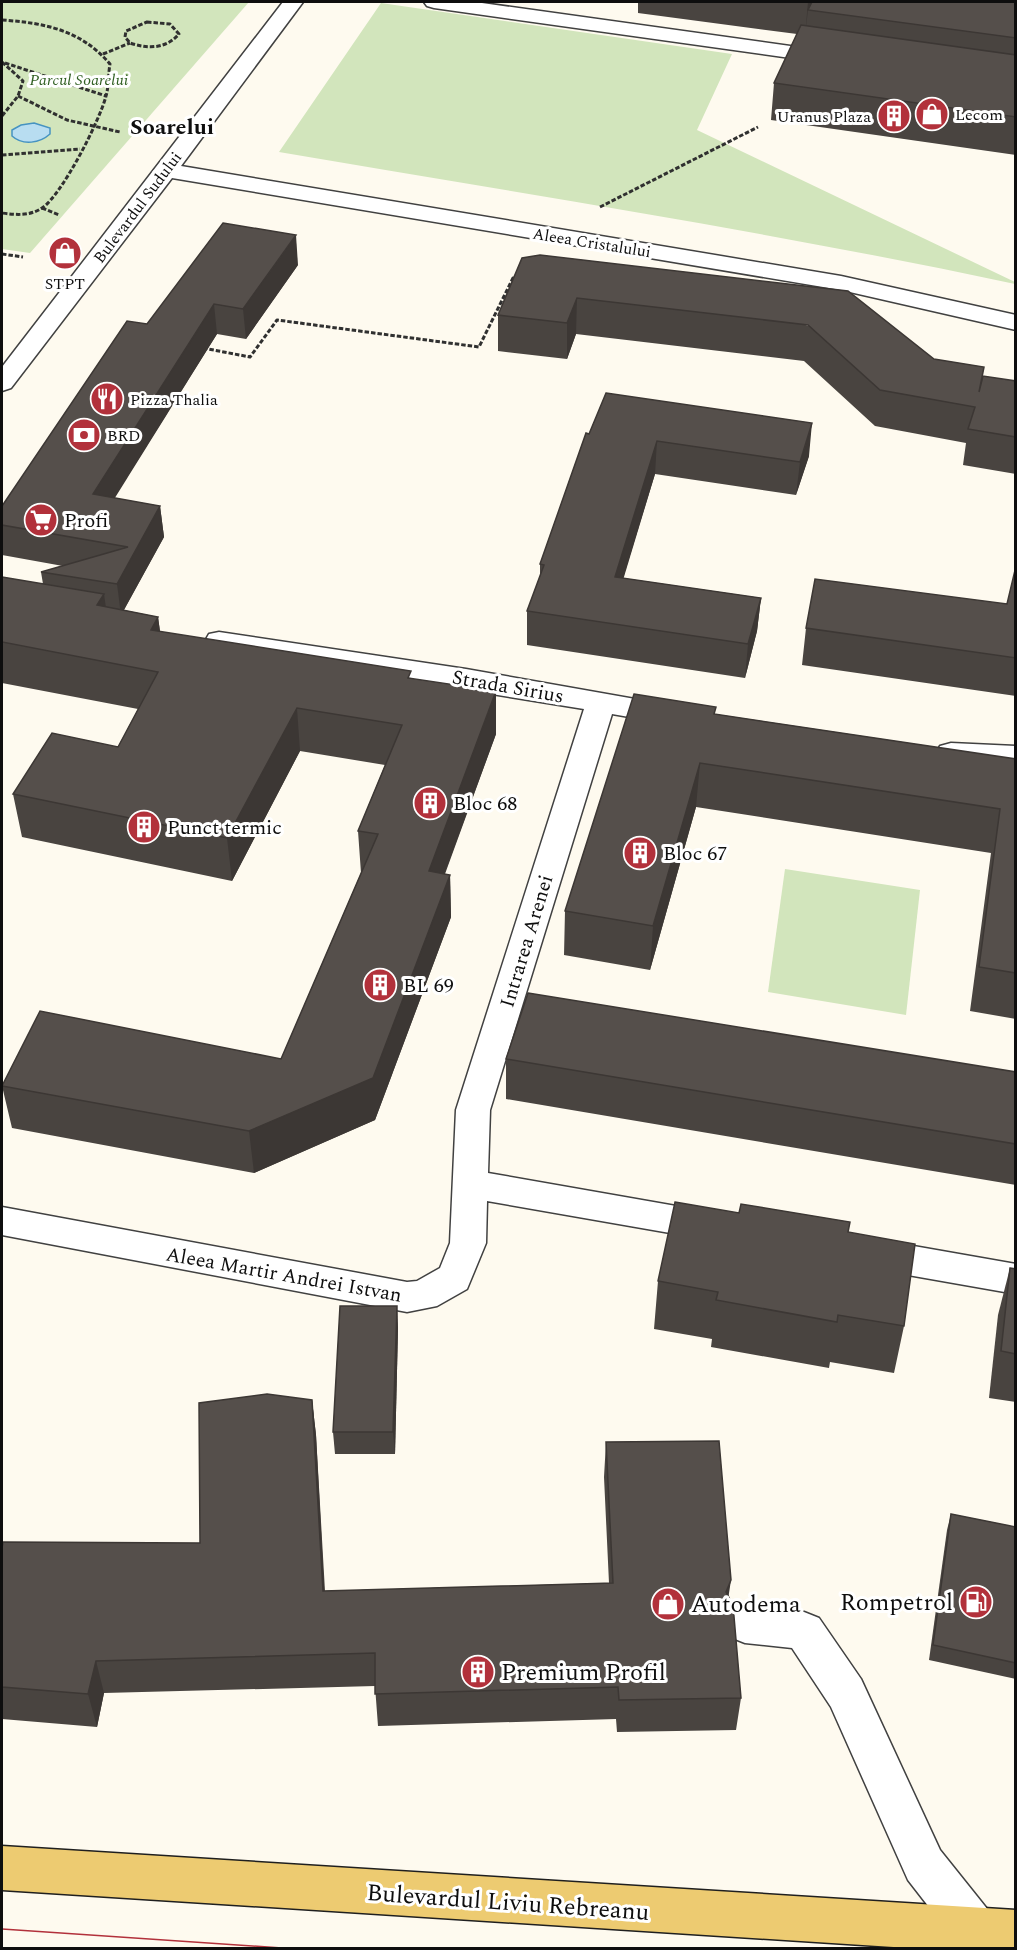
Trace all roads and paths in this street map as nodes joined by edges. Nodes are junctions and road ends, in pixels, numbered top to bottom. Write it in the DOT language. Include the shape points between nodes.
graph roads {
  1 [pos="293,2"];
  2 [pos="434,2"];
  3 [pos="2,20"];
  4 [pos="129,43"];
  5 [pos="103,54"];
  6 [pos="850,60"];
  7 [pos="3,62"];
  8 [pos="18,96"];
  9 [pos="106,96"];
  10 [pos="2,115"];
  11 [pos="758,127"];
  12 [pos="93,129"];
  13 [pos="120,132"];
  14 [pos="81,149"];
  15 [pos="2,155"];
  16 [pos="166,170"];
  17 [pos="42,208"];
  18 [pos="2,213"];
  19 [pos="59,215"];
  20 [pos="546,235"];
  21 [pos="2,254"];
  22 [pos="23,257"];
  23 [pos="513,278"];
  24 [pos="525,280"];
  25 [pos="1016,323"];
  26 [pos="194,346"];
  27 [pos="2,383"];
  28 [pos="193,638"];
  29 [pos="601,702"];
  30 [pos="704,720"];
  31 [pos="920,749"];
  32 [pos="1016,756"];
  33 [pos="470,1184"];
  34 [pos="2,1221"];
  35 [pos="748,1232"];
  36 [pos="841,1248"];
  37 [pos="1016,1278"];
  38 [pos="745,1624"];
  39 [pos="2,1868"];
  40 [pos="996,1932"];
  1 -- 16 [label="street, Bulevardul Sudului"];
  2 -- 6 [label="street"];
  3 -- 5 [label="path" via="37,22 73,32"];
  4 -- 4 [label="path" via="159,46 175,40 179,34 169,24 144,22 126,31"];
  4 -- 5 [label="path"];
  5 -- 9 [label="path" via="110,64"];
  7 -- 8 [label="path" via="23,81"];
  7 -- 9 [label="path"];
  8 -- 10 [label="path"];
  8 -- 12 [label="path" via="46,114"];
  9 -- 12 [label="path"];
  11 -- 20 [label="path"];
  12 -- 13 [label="path"];
  12 -- 14 [label="path"];
  14 -- 15 [label="path"];
  14 -- 17 [label="path" via="60,191"];
  16 -- 20 [label="street, Aleea Cristalului"];
  16 -- 27 [label="street, Bulevardul Sudului"];
  17 -- 18 [label="path"];
  17 -- 19 [label="path"];
  20 -- 23 [label="path"];
  20 -- 25 [label="street, Aleea Cristalului" via="876,288"];
  21 -- 22 [label="path"];
  23 -- 24 [label="path"];
  23 -- 26 [label="path" via="479,347 277,320 250,357"];
  28 -- 29 [label="street, Strada Sirius"];
  29 -- 30 [label="street, Strada Sirius"];
  29 -- 33 [label="street, Intrarea Arenei" via="473,1110"];
  31 -- 32 [label="street"];
  33 -- 34 [label="street, Aleea Martir Andrei Istvan" via="468,1243 454,1278 424,1295 407,1297"];
  33 -- 35 [label="street"];
  36 -- 37 [label="street"];
  38 -- 40 [label="street" via="804,1630 846,1693 924,1865"];
  39 -- 40 [label="main road, Bulevardul Liviu Rebreanu"];
}
